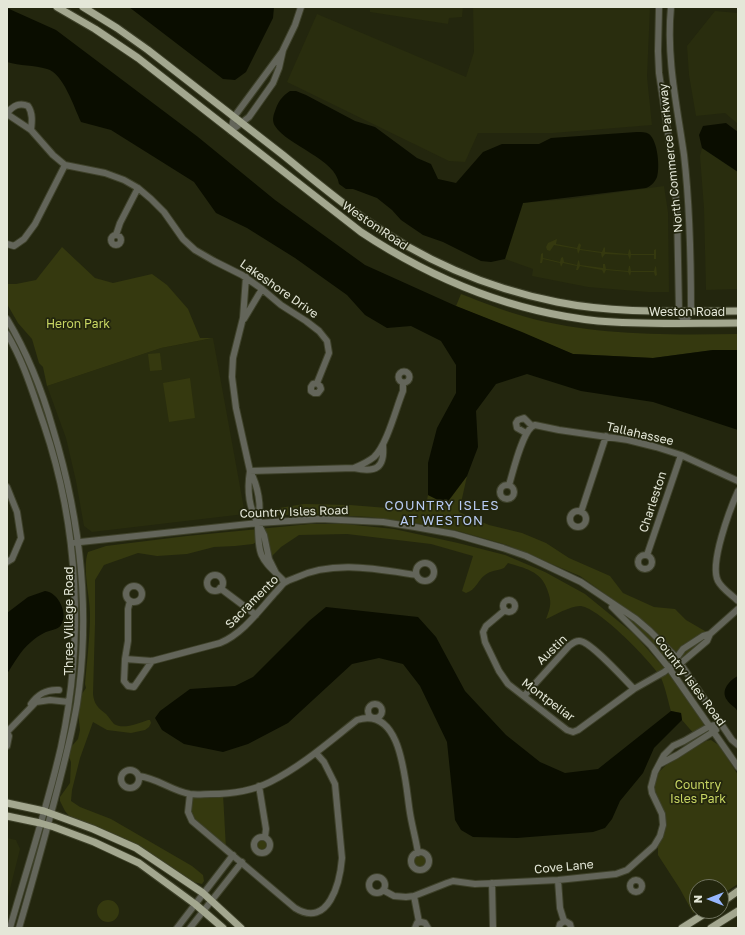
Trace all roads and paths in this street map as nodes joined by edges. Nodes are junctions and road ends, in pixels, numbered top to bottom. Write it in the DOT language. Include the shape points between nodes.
graph roads {
  1 [pos="57,7"];
  2 [pos="83,7"];
  3 [pos="301,7"];
  4 [pos="659,7"];
  5 [pos="671,7"];
  6 [pos="283,50"];
  7 [pos="7,113"];
  8 [pos="234,117"];
  9 [pos="241,123"];
  10 [pos="32,130"];
  11 [pos="231,131"];
  12 [pos="65,165"];
  13 [pos="138,188"];
  14 [pos="116,235"];
  15 [pos="7,244"];
  16 [pos="246,277"];
  17 [pos="262,289"];
  18 [pos="679,310"];
  19 [pos="691,311"];
  20 [pos="738,311"];
  21 [pos="7,318"];
  22 [pos="685,323"];
  23 [pos="738,323"];
  24 [pos="241,326"];
  25 [pos="7,334"];
  26 [pos="317,383"];
  27 [pos="404,383"];
  28 [pos="532,426"];
  29 [pos="526,433"];
  30 [pos="606,436"];
  31 [pos="383,445"];
  32 [pos="681,455"];
  33 [pos="354,468"];
  34 [pos="250,471"];
  35 [pos="738,481"];
  36 [pos="509,485"];
  37 [pos="8,490"];
  38 [pos="738,491"];
  39 [pos="581,512"];
  40 [pos="258,523"];
  41 [pos="78,543"];
  42 [pos="71,544"];
  43 [pos="647,556"];
  44 [pos="7,562"];
  45 [pos="416,574"];
  46 [pos="285,582"];
  47 [pos="220,588"];
  48 [pos="600,596"];
  49 [pos="130,601"];
  50 [pos="738,601"];
  51 [pos="738,609"];
  52 [pos="505,610"];
  53 [pos="256,615"];
  54 [pos="710,634"];
  55 [pos="676,657"];
  56 [pos="125,660"];
  57 [pos="152,661"];
  58 [pos="681,663"];
  59 [pos="669,668"];
  60 [pos="634,689"];
  61 [pos="58,690"];
  62 [pos="78,693"];
  63 [pos="524,696"];
  64 [pos="69,702"];
  65 [pos="26,712"];
  66 [pos="721,724"];
  67 [pos="712,729"];
  68 [pos="7,732"];
  69 [pos="7,746"];
  70 [pos="738,746"];
  71 [pos="316,753"];
  72 [pos="660,764"];
  73 [pos="738,767"];
  74 [pos="138,776"];
  75 [pos="259,786"];
  76 [pos="190,794"];
  77 [pos="7,803"];
  78 [pos="44,811"];
  79 [pos="51,814"];
  80 [pos="7,816"];
  81 [pos="40,823"];
  82 [pos="48,825"];
  83 [pos="265,837"];
  84 [pos="418,852"];
  85 [pos="233,855"];
  86 [pos="242,862"];
  87 [pos="627,870"];
  88 [pos="558,880"];
  89 [pos="633,881"];
  90 [pos="492,883"];
  91 [pos="383,890"];
  92 [pos="738,891"];
  93 [pos="203,894"];
  94 [pos="414,896"];
  95 [pos="729,897"];
  96 [pos="211,900"];
  97 [pos="195,904"];
  98 [pos="203,911"];
  99 [pos="738,911"];
  100 [pos="696,919"];
  101 [pos="564,921"];
  102 [pos="419,922"];
  103 [pos="10,928"];
  104 [pos="19,928"];
  105 [pos="177,928"];
  106 [pos="190,928"];
  107 [pos="223,928"];
  108 [pos="241,928"];
  109 [pos="415,928"];
  110 [pos="428,928"];
  111 [pos="493,928"];
  112 [pos="558,928"];
  113 [pos="571,928"];
  114 [pos="682,928"];
  115 [pos="712,928"];
  1 -- 11 [label="main road, Weston Road" via="123,47"];
  2 -- 8 [label="main road, Weston Road" via="148,50"];
  3 -- 6 [label="street"];
  4 -- 18 [label="street, North Commerce Parkway" via="659,73 677,210"];
  5 -- 19 [label="street, North Commerce Parkway" via="670,54 690,209"];
  6 -- 8 [label="street"];
  6 -- 9 [label="street" via="273,83 249,117"];
  7 -- 10 [label="street"];
  7 -- 10 [label="street" via="18,105 28,106"];
  8 -- 9 [label="main road, Weston Road"];
  8 -- 11 [label="street"];
  9 -- 11 [label="street"];
  9 -- 18 [label="main road, Weston Road" via="363,218 409,247 451,268 508,290 559,302 612,309"];
  10 -- 12 [label="street"];
  11 -- 22 [label="main road, Weston Road" via="361,232 408,261 450,281 507,302 561,315 630,323"];
  12 -- 13 [label="street, Lakeshore Drive" via="105,173"];
  12 -- 15 [label="street" via="35,224 24,239 14,246"];
  13 -- 14 [label="street"];
  13 -- 16 [label="street, Lakeshore Drive" via="164,212 183,239 195,250"];
  16 -- 17 [label="street, Lakeshore Drive"];
  16 -- 24 [label="street"];
  17 -- 24 [label="street"];
  17 -- 26 [label="street, Lakeshore Drive" via="281,305 306,320 327,342 329,353"];
  18 -- 19 [label="main road, Weston Road"];
  18 -- 22 [label="street, North Commerce Parkway"];
  19 -- 20 [label="main road, Weston Road"];
  19 -- 22 [label="street, North Commerce Parkway"];
  21 -- 41 [label="street, Three Village Road" via="21,341 44,399 66,475"];
  22 -- 23 [label="main road, Weston Road"];
  24 -- 34 [label="street" via="233,358 232,377"];
  25 -- 42 [label="street, Three Village Road" via="25,370 50,442"];
  27 -- 31 [label="street"];
  28 -- 29 [label="street"];
  28 -- 29 [label="street, Tallahassee" via="524,418 518,420 517,428"];
  28 -- 30 [label="street, Tallahassee"];
  29 -- 36 [label="street"];
  30 -- 32 [label="street, Tallahassee"];
  30 -- 39 [label="street"];
  31 -- 33 [label="street" via="374,457"];
  31 -- 33 [label="street" via="383,458 379,467 374,470"];
  32 -- 35 [label="street, Tallahassee"];
  32 -- 43 [label="street, Charleston"];
  33 -- 34 [label="street"];
  34 -- 40 [label="street" via="248,486 253,515"];
  37 -- 44 [label="street" via="21,538 12,559"];
  38 -- 50 [label="street" via="720,541 716,576 722,586"];
  40 -- 41 [label="street, Country Isles Road"];
  40 -- 46 [label="street" via="264,535 269,559 276,573"];
  40 -- 48 [label="street, Country Isles Road" via="320,519 383,522 454,534 526,556 581,582"];
  41 -- 42 [label="street, Country Isles Road"];
  41 -- 62 [label="street, Three Village Road" via="82,642"];
  42 -- 64 [label="street, Three Village Road" via="76,610"];
  45 -- 46 [label="street, Sacramento" via="340,567 305,573"];
  46 -- 53 [label="street, Sacramento"];
  47 -- 53 [label="street"];
  48 -- 55 [label="street, Country Isles Road" via="636,619"];
  48 -- 59 [label="street, Country Isles Road" via="651,646"];
  49 -- 56 [label="street"];
  51 -- 54 [label="street"];
  52 -- 63 [label="street, Montpeliar" via="484,628 484,639 508,684"];
  53 -- 57 [label="street, Sacramento" via="236,634 220,643"];
  54 -- 55 [label="street" via="698,639"];
  54 -- 58 [label="street, Montpeliar" via="707,641"];
  55 -- 58 [label="street, Country Isles Road"];
  55 -- 59 [label="street"];
  56 -- 57 [label="street, Sacramento"];
  56 -- 57 [label="street" via="124,681 130,687 134,687"];
  58 -- 59 [label="street, Montpeliar"];
  58 -- 66 [label="street, Country Isles Road"];
  59 -- 60 [label="street, Montpeliar"];
  59 -- 67 [label="street, Country Isles Road"];
  60 -- 63 [label="street, Montpeliar" via="573,732"];
  60 -- 63 [label="street, Austin" via="592,647 580,641 569,646"];
  61 -- 65 [label="street" via="42,692"];
  62 -- 64 [label="street"];
  62 -- 79 [label="street, Three Village Road" via="68,747"];
  64 -- 65 [label="street" via="42,700"];
  64 -- 78 [label="street, Three Village Road" via="61,746"];
  65 -- 68 [label="street"];
  66 -- 67 [label="street, Cove Lane"];
  66 -- 70 [label="street, Country Isles Road"];
  67 -- 72 [label="street, Cove Lane"];
  67 -- 72 [label="street, Cove Lane" via="673,746 664,755"];
  67 -- 73 [label="street, Country Isles Road"];
  68 -- 69 [label="street"];
  71 -- 75 [label="street" via="270,782"];
  71 -- 84 [label="street" via="356,720 375,718 384,723 399,751"];
  71 -- 86 [label="street" via="324,762 335,784 342,858 335,895 321,910 313,913 300,911"];
  72 -- 87 [label="street, Cove Lane" via="651,787 662,814 660,836 654,846"];
  74 -- 76 [label="street"];
  75 -- 76 [label="street" via="241,792"];
  75 -- 83 [label="street"];
  76 -- 85 [label="street" via="188,808 191,820"];
  77 -- 78 [label="main road"];
  78 -- 79 [label="main road"];
  78 -- 81 [label="street, Three Village Road"];
  79 -- 82 [label="street, Three Village Road"];
  79 -- 93 [label="main road" via="136,848"];
  80 -- 81 [label="main road"];
  81 -- 82 [label="main road"];
  81 -- 103 [label="street, Three Village Road"];
  82 -- 97 [label="main road" via="94,842 139,863"];
  82 -- 104 [label="street, Three Village Road"];
  85 -- 86 [label="street"];
  85 -- 93 [label="street"];
  86 -- 96 [label="street"];
  87 -- 88 [label="street, Cove Lane" via="616,874"];
  87 -- 89 [label="street"];
  88 -- 90 [label="street, Cove Lane"];
  88 -- 101 [label="street" via="560,908"];
  90 -- 94 [label="street, Cove Lane" via="447,883"];
  90 -- 111 [label="street"];
  91 -- 94 [label="street, Cove Lane" via="394,896"];
  92 -- 95 [label="main road"];
  93 -- 96 [label="main road"];
  93 -- 97 [label="street"];
  94 -- 102 [label="street"];
  96 -- 98 [label="street"];
  96 -- 108 [label="main road"];
  97 -- 98 [label="main road"];
  97 -- 105 [label="street"];
  98 -- 106 [label="street"];
  98 -- 107 [label="main road"];
  99 -- 115 [label="main road"];
  100 -- 114 [label="main road"];
  101 -- 112 [label="street"];
  101 -- 113 [label="street" via="569,923"];
  102 -- 109 [label="street"];
  102 -- 110 [label="street" via="425,923"];
}
